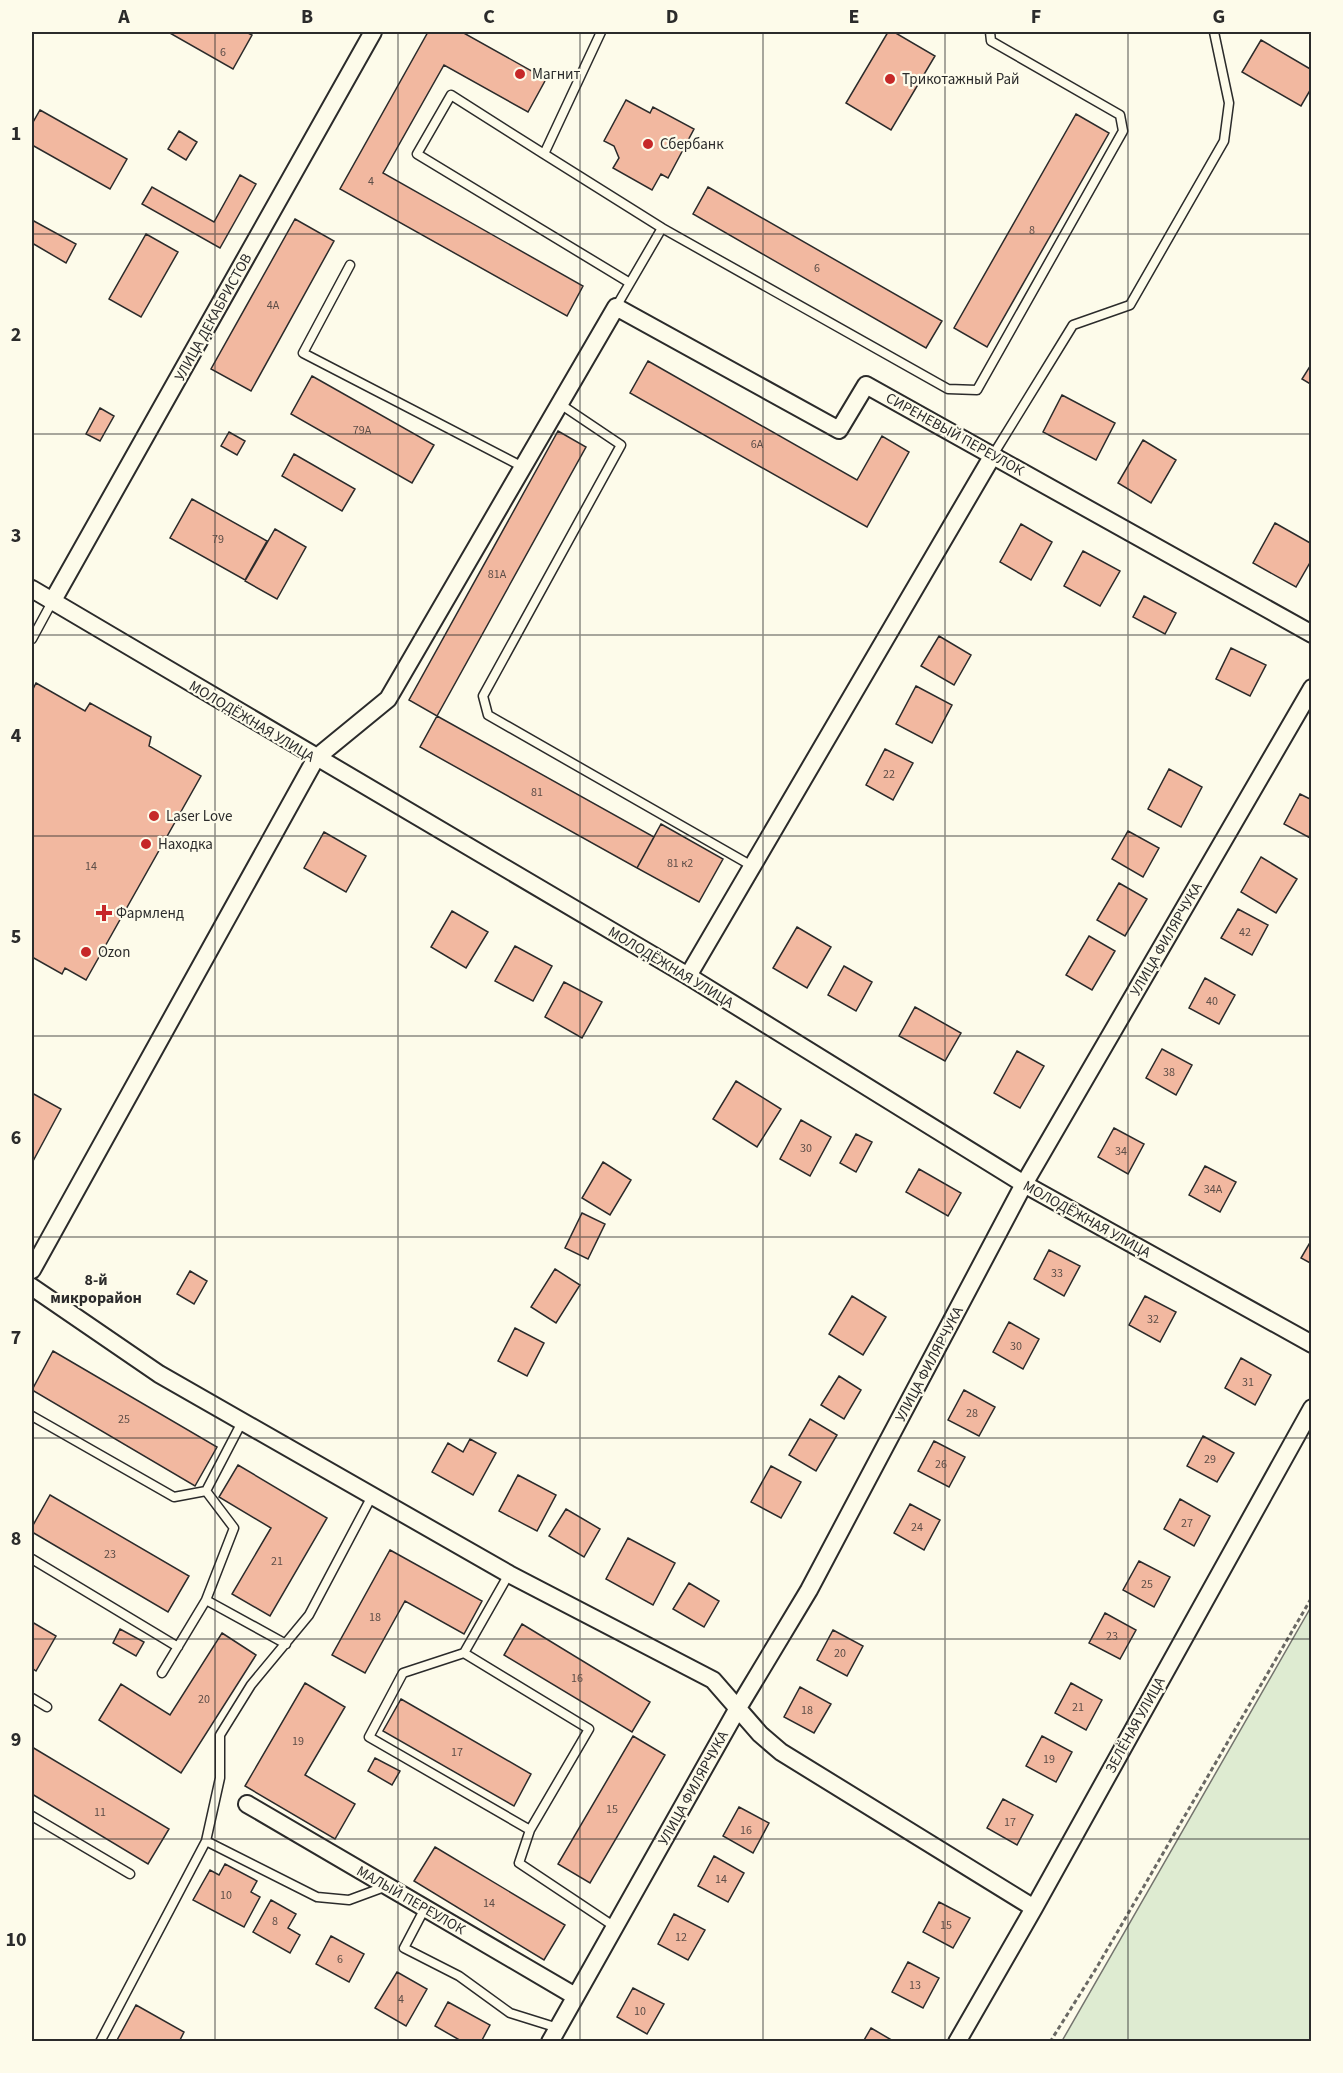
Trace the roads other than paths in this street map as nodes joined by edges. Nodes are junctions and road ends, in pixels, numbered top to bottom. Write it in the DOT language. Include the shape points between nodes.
graph roads {
  1 [pos="373,32"];
  2 [pos="601,32"];
  3 [pos="990,32"];
  4 [pos="1214,32"];
  5 [pos="544,154"];
  6 [pos="662,228"];
  7 [pos="350,265"];
  8 [pos="630,283"];
  9 [pos="616,307"];
  10 [pos="560,404"];
  11 [pos="993,455"];
  12 [pos="524,467"];
  13 [pos="32,590"];
  14 [pos="52,602"];
  15 [pos="1311,634"];
  16 [pos="32,639"];
  17 [pos="1311,688"];
  18 [pos="316,758"];
  19 [pos="752,866"];
  20 [pos="688,976"];
  21 [pos="1024,1184"];
  22 [pos="32,1270"];
  23 [pos="32,1287"];
  24 [pos="1311,1344"];
  25 [pos="1311,1408"];
  26 [pos="32,1416"];
  27 [pos="242,1422"];
  28 [pos="206,1491"];
  29 [pos="372,1496"];
  30 [pos="32,1558"];
  31 [pos="509,1574"];
  32 [pos="206,1600"];
  33 [pos="286,1644"];
  34 [pos="178,1647"];
  35 [pos="465,1653"];
  36 [pos="162,1673"];
  37 [pos="32,1698"];
  38 [pos="47,1707"];
  39 [pos="738,1708"];
  40 [pos="247,1804"];
  41 [pos="32,1816"];
  42 [pos="530,1830"];
  43 [pos="206,1841"];
  44 [pos="130,1874"];
  45 [pos="388,1886"];
  46 [pos="425,1908"];
  47 [pos="1034,1908"];
  48 [pos="615,1926"];
  49 [pos="576,1996"];
  50 [pos="554,2035"];
  51 [pos="100,2042"];
  52 [pos="957,2042"];
  1 -- 14 [label="street, УЛИЦА ДЕКАБРИСТОВ"];
  2 -- 5 [label="lane"];
  3 -- 6 [label="lane" via="991,41 1120,115 1123,131 977,390 948,389"];
  4 -- 11 [label="lane" via="1229,103 1224,141 1130,305 1073,325"];
  5 -- 6 [label="lane"];
  5 -- 8 [label="lane" via="451,95 417,154"];
  6 -- 8 [label="lane"];
  7 -- 12 [label="lane" via="303,353"];
  8 -- 9 [label="lane"];
  9 -- 10 [label="street"];
  9 -- 11 [label="street, СИРЕНЕВЫЙ ПЕРЕУЛОК" via="839,430 866,385"];
  10 -- 12 [label="street"];
  10 -- 19 [label="lane" via="621,445 483,696 488,715"];
  11 -- 15 [label="street, СИРЕНЕВЫЙ ПЕРЕУЛОК"];
  11 -- 19 [label="street"];
  12 -- 18 [label="street" via="388,699"];
  13 -- 14 [label="street, МОЛОДЁЖНАЯ УЛИЦА"];
  14 -- 16 [label="lane"];
  14 -- 18 [label="street, МОЛОДЁЖНАЯ УЛИЦА"];
  17 -- 21 [label="street, УЛИЦА ФИЛЯРЧУКА"];
  18 -- 20 [label="street, МОЛОДЁЖНАЯ УЛИЦА"];
  18 -- 22 [label="street"];
  19 -- 20 [label="street"];
  20 -- 21 [label="street, МОЛОДЁЖНАЯ УЛИЦА"];
  21 -- 24 [label="street, МОЛОДЁЖНАЯ УЛИЦА"];
  21 -- 39 [label="street, УЛИЦА ФИЛЯРЧУКА" via="809,1590"];
  23 -- 27 [label="street" via="159,1374"];
  25 -- 47 [label="street, ЗЕЛЁНАЯ УЛИЦА"];
  26 -- 28 [label="lane" via="174,1497"];
  27 -- 28 [label="lane"];
  27 -- 29 [label="street"];
  28 -- 32 [label="lane" via="234,1528"];
  29 -- 31 [label="street"];
  29 -- 33 [label="lane" via="309,1615"];
  30 -- 34 [label="lane"];
  31 -- 35 [label="lane"];
  31 -- 39 [label="street" via="713,1680"];
  32 -- 33 [label="lane"];
  32 -- 34 [label="lane"];
  33 -- 43 [label="lane" via="251,1685 220,1735 220,1778"];
  34 -- 36 [label="lane"];
  35 -- 42 [label="lane" via="589,1729"];
  35 -- 42 [label="lane" via="403,1673 369,1737"];
  37 -- 38 [label="lane"];
  39 -- 47 [label="street" via="781,1752"];
  39 -- 48 [label="street, УЛИЦА ФИЛЯРЧУКА"];
  40 -- 45 [label="street, МАЛЫЙ ПЕРЕУЛОК"];
  41 -- 44 [label="lane"];
  42 -- 48 [label="lane" via="519,1863"];
  43 -- 45 [label="lane" via="317,1897 349,1900"];
  43 -- 51 [label="lane"];
  45 -- 46 [label="street, МАЛЫЙ ПЕРЕУЛОК"];
  46 -- 49 [label="street, МАЛЫЙ ПЕРЕУЛОК"];
  46 -- 50 [label="lane" via="404,1948 459,1976 510,2013"];
  47 -- 52 [label="street, ЗЕЛЁНАЯ УЛИЦА"];
  48 -- 49 [label="street, УЛИЦА ФИЛЯРЧУКА"];
  49 -- 50 [label="street, УЛИЦА ФИЛЯРЧУКА"];
}
